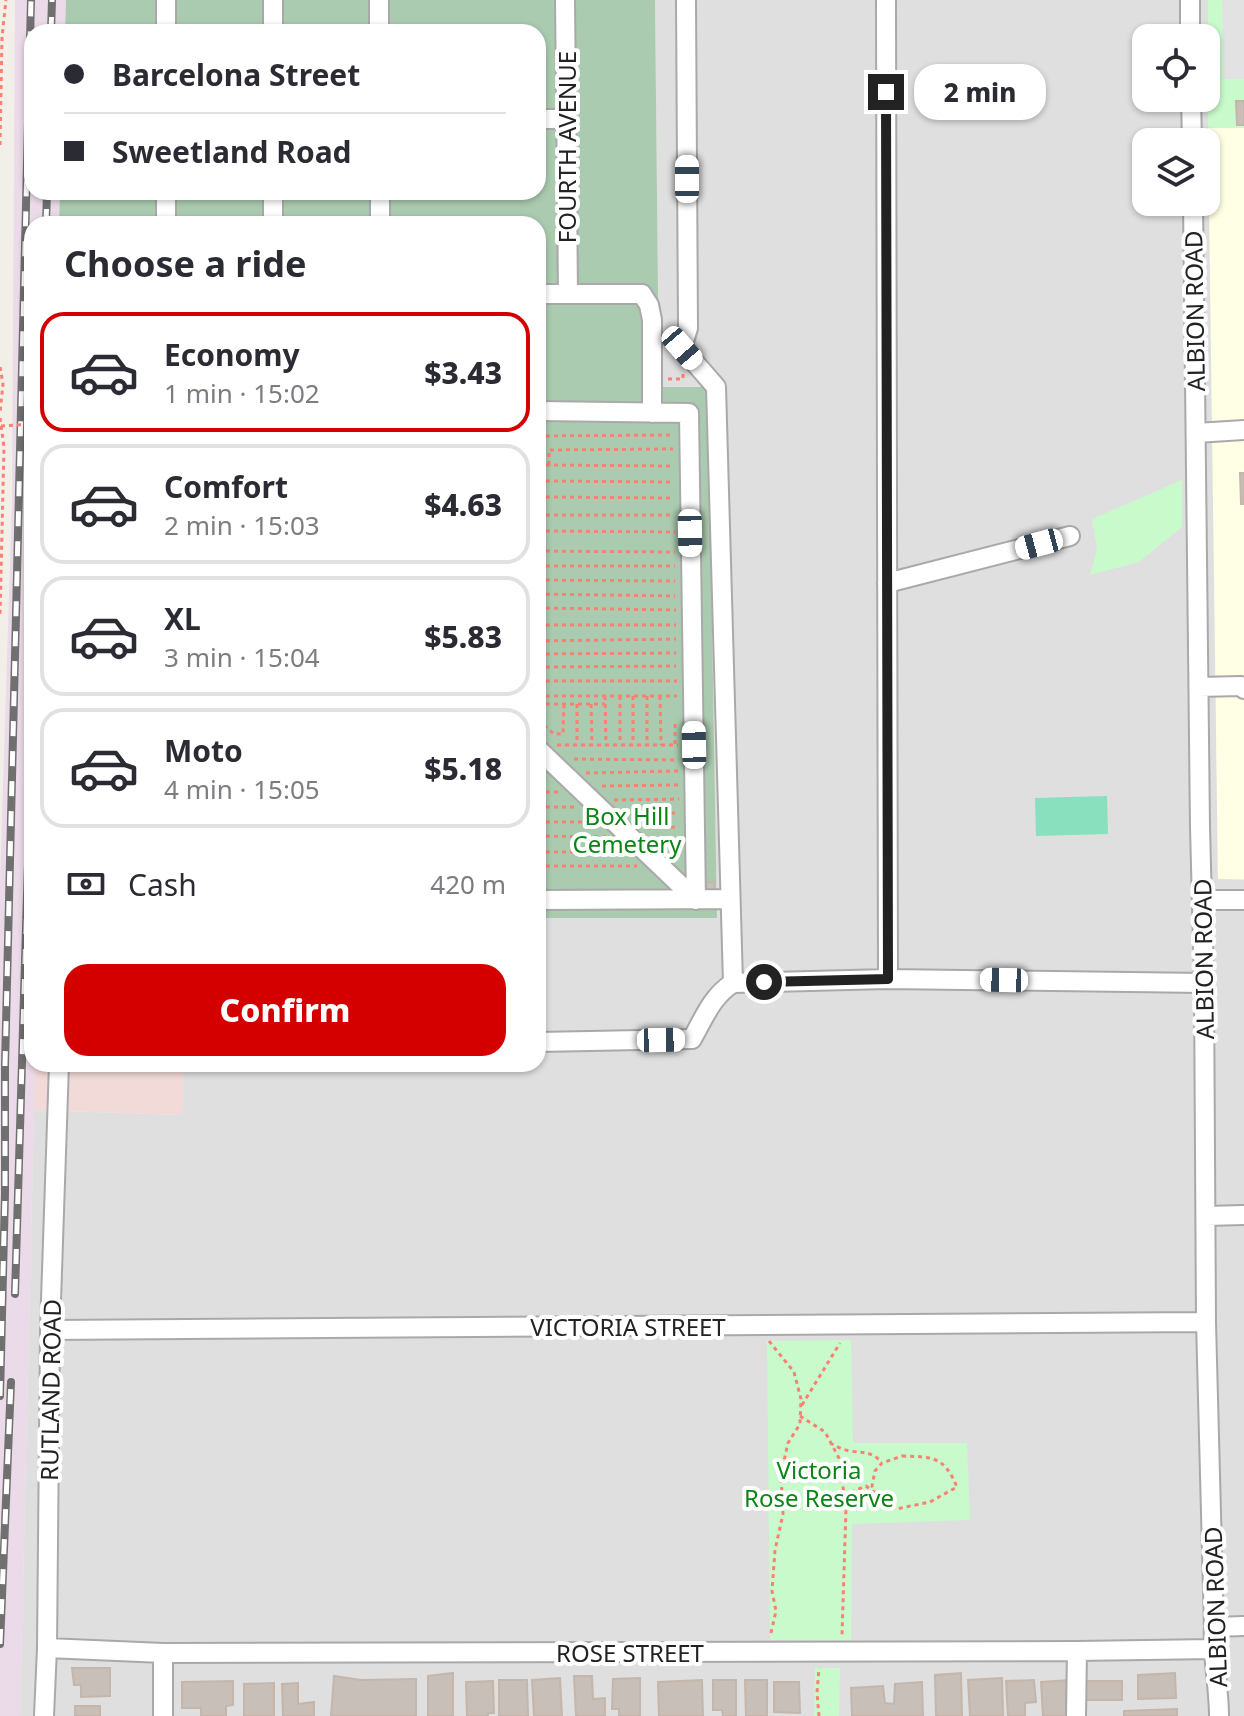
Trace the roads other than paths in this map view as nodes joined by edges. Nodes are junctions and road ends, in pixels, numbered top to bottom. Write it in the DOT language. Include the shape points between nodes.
graph roads {
  1 [pos="166,0"];
  2 [pos="273,0"];
  3 [pos="379,0"];
  4 [pos="565,0"];
  5 [pos="686,0"];
  6 [pos="886,0"];
  7 [pos="1190,0"];
  8 [pos="166,24"];
  9 [pos="273,24"];
  10 [pos="379,24"];
  11 [pos="1190,24"];
  12 [pos="546,119"];
  13 [pos="566,119"];
  14 [pos="1193,216"];
  15 [pos="568,293"];
  16 [pos="546,294"];
  17 [pos="546,411"];
  18 [pos="652,413"];
  19 [pos="1244,430"];
  20 [pos="1196,433"];
  21 [pos="1070,536"];
  22 [pos="887,583"];
  23 [pos="1243,686"];
  24 [pos="1199,687"];
  25 [pos="546,751"];
  26 [pos="729,899"];
  27 [pos="546,900"];
  28 [pos="696,900"];
  29 [pos="1202,900"];
  30 [pos="1244,900"];
  31 [pos="888,979"];
  32 [pos="733,983"];
  33 [pos="1204,983"];
  34 [pos="546,1042"];
  35 [pos="59,1072"];
  36 [pos="1244,1215"];
  37 [pos="1206,1216"];
  38 [pos="1206,1322"];
  39 [pos="50,1330"];
  40 [pos="1244,1626"];
  41 [pos="1214,1627"];
  42 [pos="47,1648"];
  43 [pos="1213,1649"];
  44 [pos="1077,1651"];
  45 [pos="163,1653"];
  46 [pos="44,1716"];
  47 [pos="163,1716"];
  48 [pos="1076,1716"];
  49 [pos="1219,1716"];
  1 -- 8 [label="street"];
  2 -- 9 [label="street"];
  3 -- 10 [label="street"];
  4 -- 13 [label="street, FOURTH AVENUE"];
  5 -- 26 [label="street" via="688,328 682,348 716,387"];
  6 -- 22 [label="street"];
  7 -- 11 [label="street"];
  12 -- 13 [label="street"];
  13 -- 15 [label="street, FOURTH AVENUE"];
  14 -- 20 [label="street, ALBION ROAD"];
  15 -- 16 [label="street"];
  15 -- 18 [label="street" via="642,294 652,320"];
  17 -- 18 [label="street"];
  18 -- 28 [label="street" via="689,413"];
  19 -- 20 [label="street"];
  20 -- 24 [label="street, ALBION ROAD"];
  21 -- 22 [label="street"];
  22 -- 31 [label="street"];
  23 -- 24 [label="street"];
  24 -- 29 [label="street, ALBION ROAD"];
  25 -- 28 [label="street"];
  26 -- 28 [label="street"];
  26 -- 32 [label="street"];
  27 -- 28 [label="street"];
  29 -- 30 [label="street"];
  29 -- 33 [label="street, ALBION ROAD"];
  31 -- 32 [label="street"];
  31 -- 33 [label="street"];
  32 -- 34 [label="street" via="715,998 692,1039"];
  33 -- 37 [label="street, ALBION ROAD"];
  35 -- 39 [label="street, RUTLAND ROAD"];
  36 -- 37 [label="street"];
  37 -- 38 [label="street, ALBION ROAD"];
  38 -- 39 [label="street, VICTORIA STREET"];
  38 -- 41 [label="street, ALBION ROAD"];
  39 -- 42 [label="street, RUTLAND ROAD"];
  40 -- 41 [label="street"];
  41 -- 43 [label="street, ALBION ROAD"];
  42 -- 45 [label="street, ROSE STREET"];
  42 -- 46 [label="street, RUTLAND ROAD"];
  43 -- 44 [label="street, ROSE STREET"];
  43 -- 49 [label="street, ALBION ROAD"];
  44 -- 45 [label="street, ROSE STREET"];
  44 -- 48 [label="street"];
  45 -- 47 [label="street"];
}
